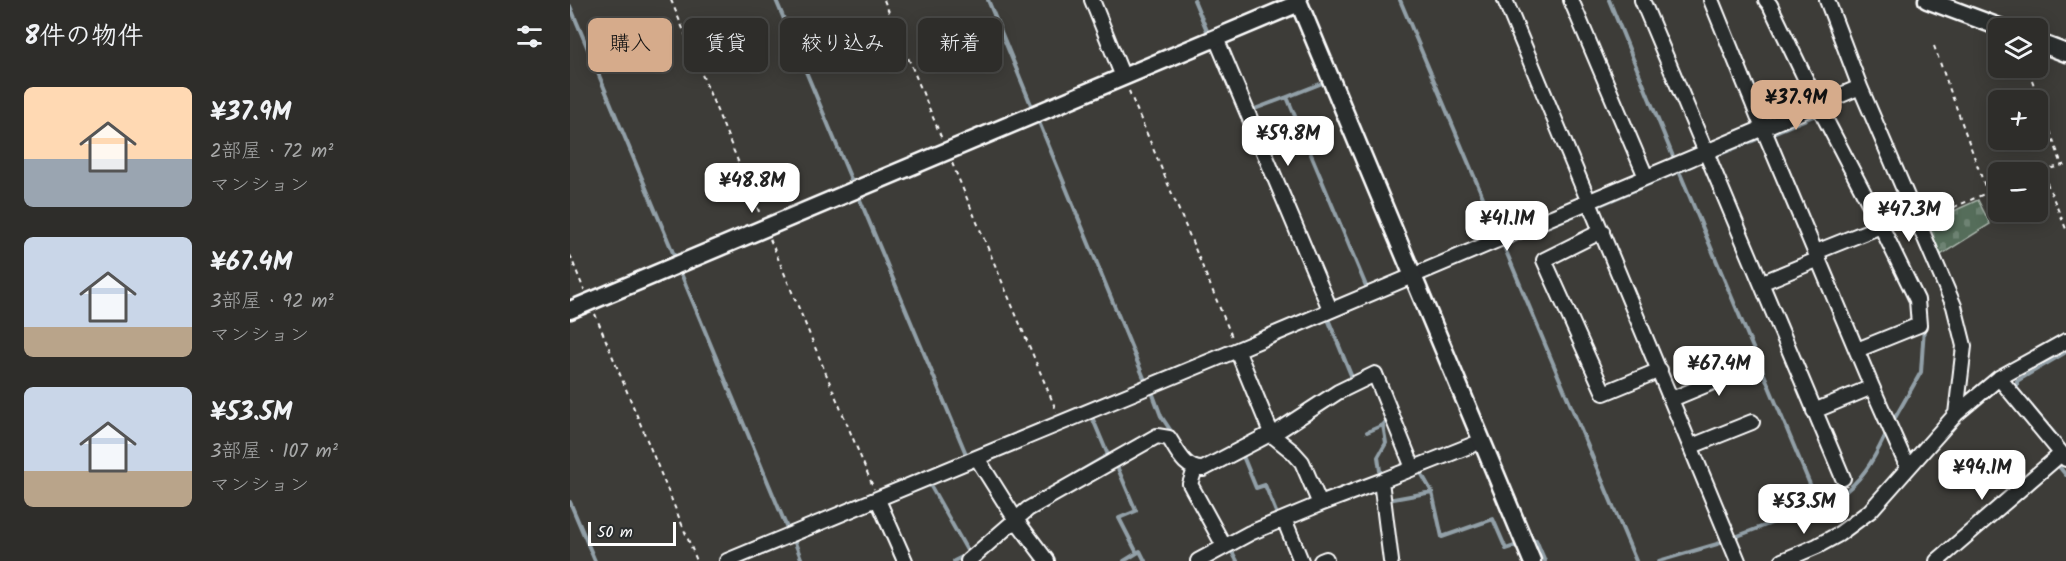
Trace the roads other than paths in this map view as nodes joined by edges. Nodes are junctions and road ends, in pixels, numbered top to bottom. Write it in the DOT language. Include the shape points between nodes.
graph roads {
  1 [pos="1092,0"];
  2 [pos="1505,0"];
  3 [pos="1571,0"];
  4 [pos="1642,0"];
  5 [pos="1711,0"];
  6 [pos="1766,0"];
  7 [pos="1827,0"];
  8 [pos="1927,0"];
  9 [pos="1301,1"];
  10 [pos="1988,23"];
  11 [pos="1216,38"];
  12 [pos="2048,46"];
  13 [pos="2066,53"];
  14 [pos="1123,77"];
  15 [pos="1860,87"];
  16 [pos="1818,105"];
  17 [pos="1762,128"];
  18 [pos="1706,152"];
  19 [pos="1646,177"];
  20 [pos="1589,201"];
  21 [pos="1881,226"];
  22 [pos="1602,231"];
  23 [pos="1817,255"];
  24 [pos="1413,275"];
  25 [pos="1761,283"];
  26 [pos="1330,309"];
  27 [pos="570,310"];
  28 [pos="2066,341"];
  29 [pos="1237,350"];
  30 [pos="1857,350"];
  31 [pos="1754,365"];
  32 [pos="1660,370"];
  33 [pos="1999,378"];
  34 [pos="1872,387"];
  35 [pos="1672,399"];
  36 [pos="1814,411"];
  37 [pos="1956,414"];
  38 [pos="1752,422"];
  39 [pos="1272,435"];
  40 [pos="1482,441"];
  41 [pos="1692,446"];
  42 [pos="2063,456"];
  43 [pos="977,458"];
  44 [pos="1413,468"];
  45 [pos="1908,468"];
  46 [pos="1194,469"];
  47 [pos="1842,478"];
  48 [pos="1381,481"];
  49 [pos="878,500"];
  50 [pos="1320,504"];
  51 [pos="1284,519"];
  52 [pos="1016,520"];
  53 [pos="1224,546"];
  54 [pos="727,561"];
  55 [pos="905,561"];
  56 [pos="968,561"];
  57 [pos="1047,561"];
  58 [pos="1198,561"];
  59 [pos="1301,561"];
  60 [pos="1321,561"];
  61 [pos="1326,561"];
  62 [pos="1391,561"];
  63 [pos="1532,561"];
  64 [pos="1738,561"];
  65 [pos="1782,561"];
  66 [pos="1937,561"];
  1 -- 14 [label="street"];
  2 -- 20 [label="street"];
  3 -- 19 [label="street"];
  4 -- 18 [label="street"];
  5 -- 17 [label="street"];
  6 -- 16 [label="street"];
  7 -- 15 [label="street"];
  8 -- 10 [label="street"];
  9 -- 11 [label="street"];
  9 -- 24 [label="street"];
  11 -- 14 [label="street"];
  11 -- 26 [label="street"];
  12 -- 13 [label="street"];
  14 -- 27 [label="street"];
  15 -- 16 [label="street"];
  15 -- 37 [label="street" via="1960,326 1964,346"];
  16 -- 17 [label="street"];
  16 -- 21 [label="street"];
  17 -- 18 [label="street"];
  17 -- 23 [label="street"];
  18 -- 19 [label="street"];
  18 -- 25 [label="street"];
  19 -- 20 [label="street"];
  20 -- 22 [label="street"];
  20 -- 24 [label="street"];
  21 -- 23 [label="street"];
  21 -- 30 [label="street" via="1917,300 1918,325"];
  22 -- 32 [label="street"];
  22 -- 32 [label="street" via="1544,260 1604,393"];
  23 -- 25 [label="street"];
  23 -- 30 [label="street"];
  24 -- 26 [label="street"];
  24 -- 40 [label="street"];
  25 -- 36 [label="street"];
  26 -- 29 [label="street"];
  28 -- 33 [label="street"];
  29 -- 39 [label="street"];
  29 -- 43 [label="street"];
  30 -- 34 [label="street"];
  31 -- 35 [label="street"];
  32 -- 35 [label="street"];
  33 -- 37 [label="street"];
  33 -- 42 [label="street"];
  34 -- 36 [label="street"];
  34 -- 45 [label="street"];
  35 -- 41 [label="street"];
  36 -- 47 [label="street"];
  37 -- 45 [label="street"];
  38 -- 41 [label="street"];
  39 -- 44 [label="street" via="1338,392 1376,374"];
  39 -- 46 [label="street" via="1203,469"];
  39 -- 50 [label="street" via="1302,462"];
  40 -- 44 [label="street"];
  40 -- 63 [label="street"];
  41 -- 64 [label="street"];
  42 -- 66 [label="street"];
  43 -- 49 [label="street"];
  43 -- 52 [label="street"];
  44 -- 48 [label="street"];
  45 -- 65 [label="street" via="1870,511 1839,534"];
  46 -- 52 [label="street" via="1169,438 1157,436 1028,509"];
  46 -- 53 [label="street" via="1190,484"];
  48 -- 50 [label="street"];
  48 -- 62 [label="street"];
  49 -- 54 [label="street"];
  49 -- 55 [label="street"];
  50 -- 51 [label="street"];
  51 -- 53 [label="street"];
  51 -- 59 [label="street"];
  52 -- 56 [label="street"];
  52 -- 57 [label="street"];
  53 -- 58 [label="street"];
  60 -- 61 [label="street"];
}
